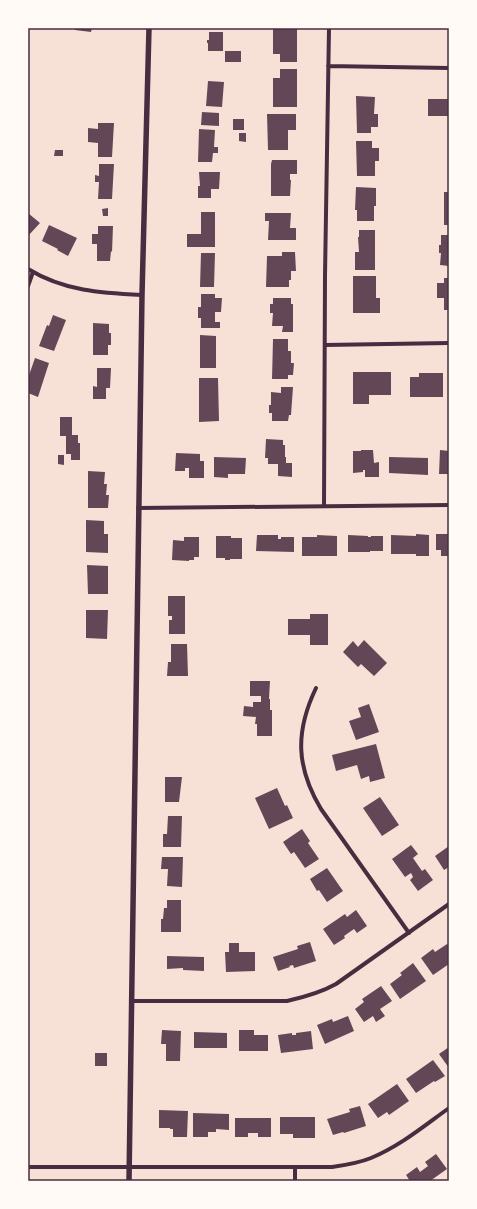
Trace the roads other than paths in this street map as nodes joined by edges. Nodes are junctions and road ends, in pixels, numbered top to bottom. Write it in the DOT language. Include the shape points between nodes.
graph roads {
  1 [pos="149,28"];
  2 [pos="329,28"];
  3 [pos="328,66"];
  4 [pos="449,68"];
  5 [pos="28,269"];
  6 [pos="33,272"];
  7 [pos="28,286"];
  8 [pos="142,295"];
  9 [pos="449,343"];
  10 [pos="325,345"];
  11 [pos="449,505"];
  12 [pos="324,506"];
  13 [pos="138,508"];
  14 [pos="316,688"];
  15 [pos="449,904"];
  16 [pos="409,933"];
  17 [pos="131,1001"];
  18 [pos="449,1108"];
  19 [pos="28,1167"];
  20 [pos="129,1167"];
  21 [pos="295,1168"];
  22 [pos="129,1181"];
  23 [pos="295,1181"];
  1 -- 8 [label="street"];
  2 -- 3 [label="street"];
  3 -- 4 [label="street"];
  3 -- 10 [label="street"];
  5 -- 6 [label="street"];
  6 -- 7 [label="street"];
  6 -- 8 [label="street" via="79,290"];
  8 -- 13 [label="street"];
  9 -- 10 [label="street"];
  10 -- 12 [label="street"];
  11 -- 12 [label="street"];
  12 -- 13 [label="street"];
  13 -- 17 [label="street"];
  14 -- 16 [label="street" via="301,733 302,763 306,779 321,809"];
  15 -- 16 [label="street"];
  16 -- 17 [label="street" via="336,984 307,997 287,1001"];
  17 -- 20 [label="street"];
  18 -- 21 [label="street" via="388,1150 370,1158 332,1167"];
  19 -- 20 [label="street"];
  20 -- 21 [label="street"];
  20 -- 22 [label="street"];
  21 -- 23 [label="street"];
}
